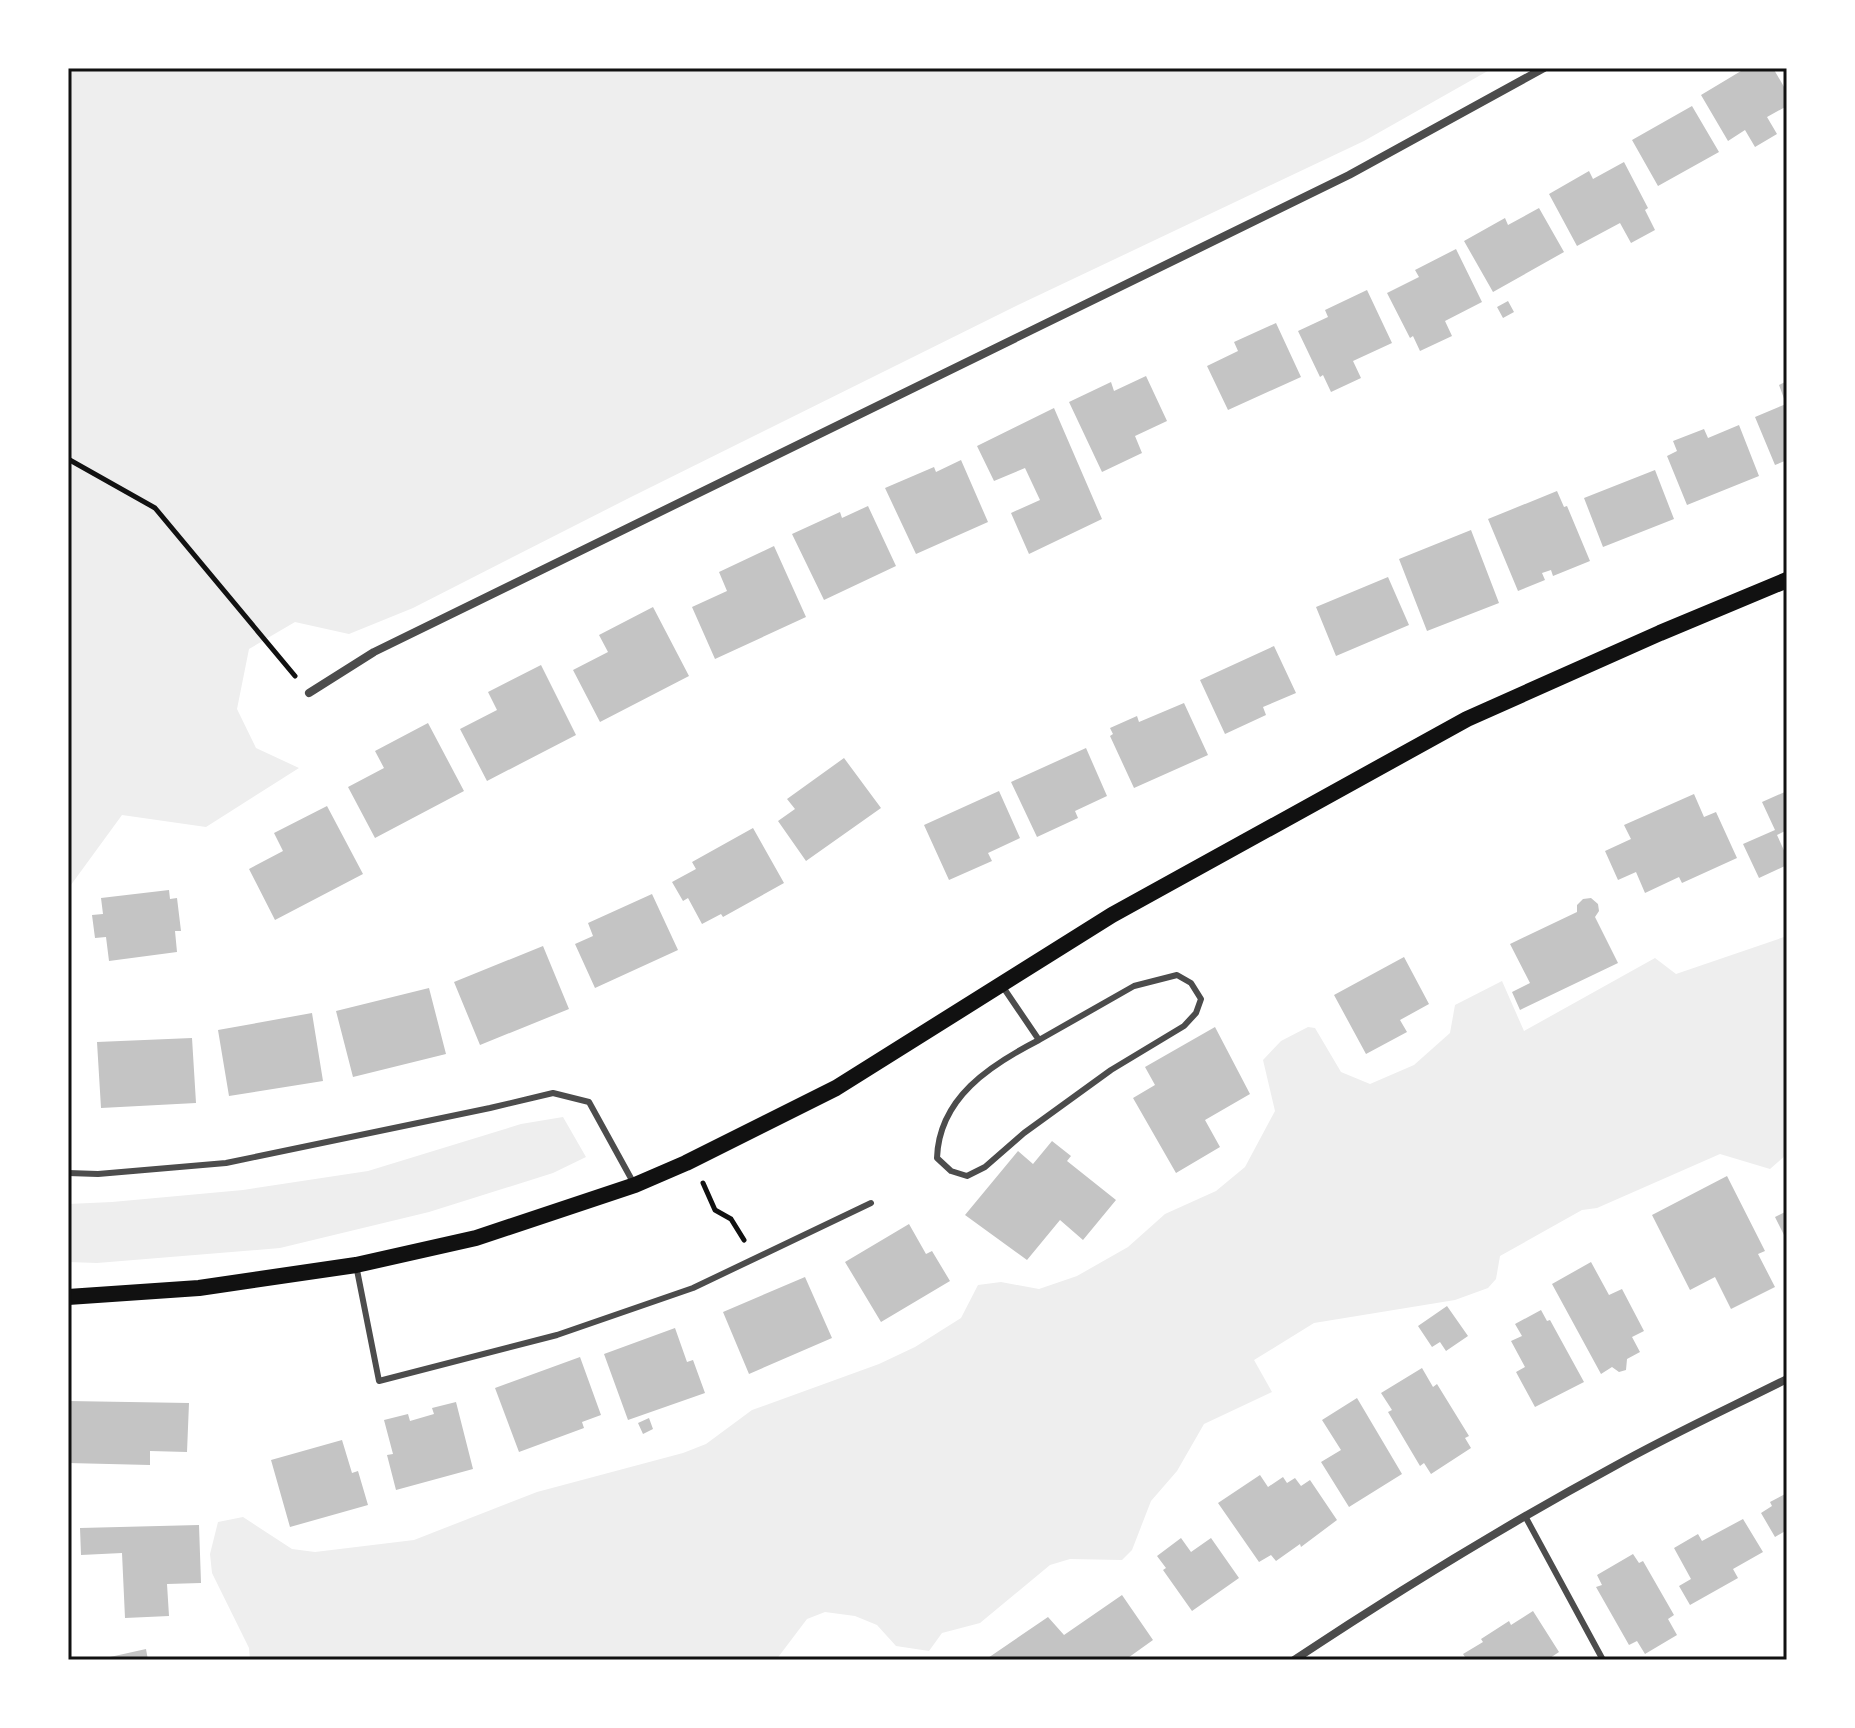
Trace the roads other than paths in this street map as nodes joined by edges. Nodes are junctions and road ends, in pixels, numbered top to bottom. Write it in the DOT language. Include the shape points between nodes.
graph roads {
  1 [pos="1544,68"];
  2 [pos="1787,580"];
  3 [pos="309,693"];
  4 [pos="1001,984"];
  5 [pos="1039,1040"];
  6 [pos="68,1173"];
  7 [pos="635,1185"];
  8 [pos="871,1203"];
  9 [pos="356,1265"];
  10 [pos="68,1297"];
  11 [pos="1787,1379"];
  12 [pos="1525,1516"];
  13 [pos="1294,1660"];
  14 [pos="1603,1660"];
  1 -- 3 [label="street" via="1349,175 374,652"];
  2 -- 4 [label="main road" via="1467,719 1190,869"];
  4 -- 5 [label="lane"];
  4 -- 7 [label="main road" via="836,1088"];
  5 -- 5 [label="lane" via="1134,986 1155,980 1177,975 1191,983 1201,999 1184,1026 1111,1070 985,1167 967,1176 951,1171 937,1158 938,1137 957,1100 1003,1058"];
  6 -- 7 [label="lane" via="226,1163 553,1093 589,1102"];
  7 -- 9 [label="main road" via="476,1238"];
  8 -- 9 [label="lane" via="693,1288 557,1335 379,1381"];
  9 -- 10 [label="main road" via="199,1288"];
  11 -- 12 [label="street"];
  12 -- 13 [label="street"];
  12 -- 14 [label="lane"];
}
